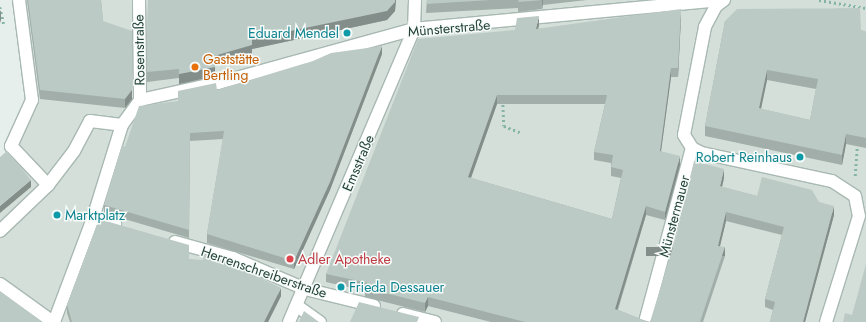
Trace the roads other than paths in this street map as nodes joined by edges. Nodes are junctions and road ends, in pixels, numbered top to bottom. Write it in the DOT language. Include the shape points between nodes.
graph roads {
  1 [pos="19,0"];
  2 [pos="139,0"];
  3 [pos="415,0"];
  4 [pos="718,0"];
  5 [pos="724,0"];
  6 [pos="631,5"];
  7 [pos="414,30"];
  8 [pos="140,100"];
  9 [pos="122,125"];
  10 [pos="692,148"];
  11 [pos="48,185"];
  12 [pos="93,218"];
  13 [pos="130,228"];
  14 [pos="0,231"];
  15 [pos="159,237"];
  16 [pos="0,284"];
  17 [pos="305,289"];
  18 [pos="297,306"];
  19 [pos="54,322"];
  20 [pos="289,322"];
  21 [pos="320,322"];
  22 [pos="435,322"];
  23 [pos="645,322"];
  24 [pos="826,322"];
  1 -- 11 [label="street" via="32,100 11,146"];
  2 -- 8 [label="street, Rosenstraße"];
  3 -- 7 [label="street, Emsstraße"];
  4 -- 6 [label="street, Münsterstraße"];
  5 -- 10 [label="street" via="716,6 705,27 684,127 686,142"];
  6 -- 7 [label="street, Münsterstraße"];
  7 -- 8 [label="street, Münsterstraße" via="218,83"];
  7 -- 17 [label="street, Emsstraße"];
  8 -- 9 [label="street"];
  9 -- 11 [label="street" via="90,121 74,151"];
  9 -- 12 [label="street"];
  10 -- 23 [label="street, Münstermauer"];
  10 -- 24 [label="street" via="832,181 850,191 858,201 859,216"];
  11 -- 14 [label="street"];
  12 -- 13 [label="street"];
  12 -- 19 [label="street"];
  15 -- 17 [label="street, Herrenschreiberstraße" via="233,258"];
  16 -- 19 [label="street"];
  17 -- 18 [label="street, Emsstraße"];
  17 -- 22 [label="street, Herrenschreiberstraße"];
  18 -- 20 [label="street, Emsstraße"];
  18 -- 21 [label="street, Herrenschreiberstraße"];
}
